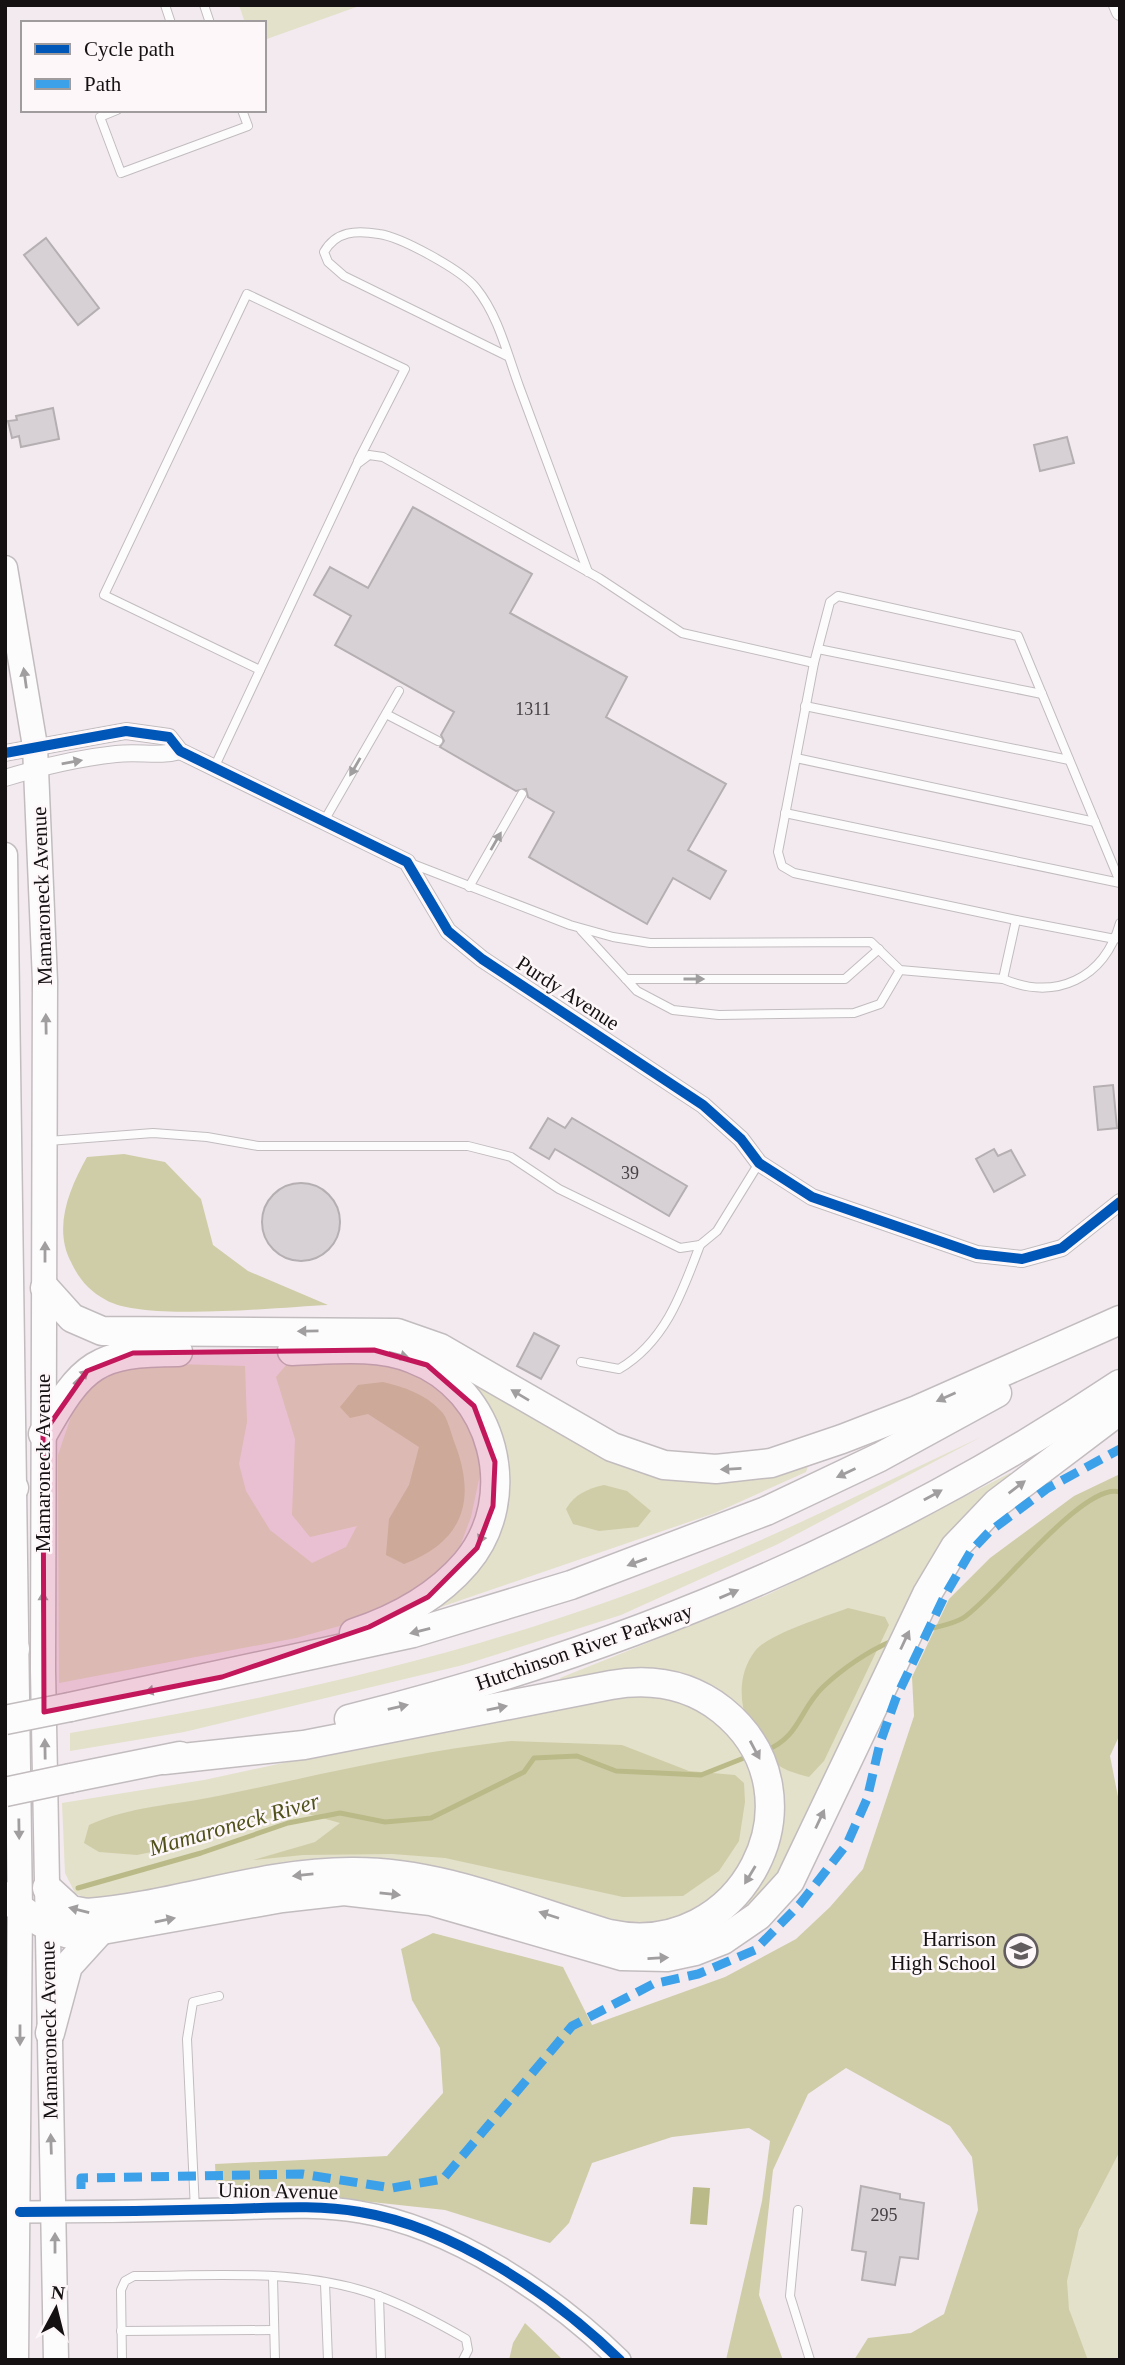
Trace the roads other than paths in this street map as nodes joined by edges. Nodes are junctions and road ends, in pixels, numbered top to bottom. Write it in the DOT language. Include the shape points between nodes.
graph roads {
  1 [pos="1117,5"];
  2 [pos="1120,12"];
  3 [pos="112,112"];
  4 [pos="243,112"];
  5 [pos="507,355"];
  6 [pos="357,464"];
  7 [pos="5,568"];
  8 [pos="588,572"];
  9 [pos="818,649"];
  10 [pos="814,663"];
  11 [pos="260,670"];
  12 [pos="399,691"];
  13 [pos="1042,695"];
  14 [pos="804,706"];
  15 [pos="386,714"];
  16 [pos="438,741"];
  17 [pos="180,751"];
  18 [pos="5,752"];
  19 [pos="36,757"];
  20 [pos="796,758"];
  21 [pos="1069,760"];
  22 [pos="214,768"];
  23 [pos="5,778"];
  24 [pos="522,794"];
  25 [pos="785,813"];
  26 [pos="324,821"];
  27 [pos="1095,822"];
  28 [pos="5,855"];
  29 [pos="407,862"];
  30 [pos="1120,883"];
  31 [pos="469,887"];
  32 [pos="1016,919"];
  33 [pos="1120,923"];
  34 [pos="579,928"];
  35 [pos="1115,939"];
  36 [pos="879,949"];
  37 [pos="900,970"];
  38 [pos="626,979"];
  39 [pos="1003,979"];
  40 [pos="45,1141"];
  41 [pos="760,1163"];
  42 [pos="1120,1202"];
  43 [pos="699,1245"];
  44 [pos="45,1288"];
  45 [pos="1120,1320"];
  46 [pos="581,1362"];
  47 [pos="1120,1384"];
  48 [pos="1120,1410"];
  49 [pos="43,1434"];
  50 [pos="9,1495"];
  51 [pos="5,1607"];
  52 [pos="15,1649"];
  53 [pos="222,1676"];
  54 [pos="5,1720"];
  55 [pos="164,1760"];
  56 [pos="5,1791"];
  57 [pos="47,1888"];
  58 [pos="13,1903"];
  59 [pos="47,1924"];
  60 [pos="98,1933"];
  61 [pos="219,1996"];
  62 [pos="50,2033"];
  63 [pos="195,2210"];
  64 [pos="798,2210"];
  65 [pos="20,2212"];
  66 [pos="55,2213"];
  67 [pos="273,2277"];
  68 [pos="325,2283"];
  69 [pos="379,2296"];
  70 [pos="274,2330"];
  71 [pos="121,2331"];
  72 [pos="16,2360"];
  73 [pos="56,2360"];
  74 [pos="122,2360"];
  75 [pos="275,2360"];
  76 [pos="328,2360"];
  77 [pos="381,2360"];
  78 [pos="463,2360"];
  79 [pos="620,2360"];
  80 [pos="810,2360"];
  1 -- 2 [label="street"];
  3 -- 4 [label="lane" via="100,117 121,173 248,126"];
  5 -- 5 [label="lane" via="488,304 455,268 385,234 344,233 331,239 324,252 328,262 344,275"];
  5 -- 8 [label="lane"];
  6 -- 8 [label="lane" via="369,455 383,457"];
  6 -- 11 [label="lane"];
  6 -- 11 [label="lane" via="405,369 247,294 104,595"];
  19 -- 7 [label="main road, Mamaroneck Avenue, one-way"];
  8 -- 10 [label="lane" via="682,633"];
  9 -- 10 [label="lane"];
  9 -- 13 [label="lane"];
  9 -- 13 [label="lane" via="830,602 838,596 1018,636"];
  10 -- 14 [label="lane"];
  11 -- 22 [label="lane"];
  12 -- 15 [label="lane"];
  13 -- 21 [label="lane"];
  14 -- 20 [label="lane"];
  14 -- 21 [label="lane"];
  15 -- 16 [label="lane"];
  15 -- 26 [label="lane, one-way"];
  19 -- 17 [label="street, one-way" via="146,751 164,756"];
  17 -- 19 [label="street" via="169,737 126,731"];
  17 -- 22 [label="street"];
  18 -- 19 [label="street"];
  19 -- 23 [label="street"];
  40 -- 19 [label="main road, Mamaroneck Avenue, one-way"];
  20 -- 25 [label="lane"];
  20 -- 27 [label="lane"];
  21 -- 27 [label="lane"];
  22 -- 26 [label="street"];
  31 -- 24 [label="lane, one-way"];
  25 -- 30 [label="lane"];
  25 -- 32 [label="lane" via="778,852 782,866 794,873"];
  26 -- 29 [label="street"];
  27 -- 30 [label="lane"];
  28 -- 50 [label="main road, Mamaroneck Avenue"];
  29 -- 31 [label="lane"];
  29 -- 41 [label="street, Purdy Avenue" via="448,932 703,1105"];
  31 -- 34 [label="lane"];
  32 -- 35 [label="lane"];
  32 -- 39 [label="lane"];
  33 -- 35 [label="lane"];
  34 -- 36 [label="lane" via="650,943 857,941 872,942"];
  34 -- 38 [label="lane"];
  35 -- 39 [label="lane" via="1094,969 1064,986 1042,990"];
  36 -- 37 [label="lane"];
  38 -- 36 [label="lane, one-way" via="845,979"];
  37 -- 38 [label="lane" via="880,1004 854,1013 719,1015 673,1010 637,991"];
  37 -- 39 [label="lane"];
  40 -- 43 [label="lane" via="153,1133 258,1146 468,1146 511,1157 559,1189 660,1241 680,1248"];
  44 -- 40 [label="main road, Mamaroneck Avenue, one-way"];
  41 -- 42 [label="street, Purdy Avenue" via="812,1197 977,1254 1023,1259 1062,1248"];
  41 -- 43 [label="lane" via="717,1231"];
  43 -- 46 [label="lane" via="683,1289 661,1331 641,1356 619,1369"];
  45 -- 44 [label="highway, one-way" via="842,1440 753,1467 698,1469 664,1465 612,1447 440,1348 397,1333 102,1331 72,1318"];
  44 -- 49 [label="main road, Mamaroneck Avenue"];
  45 -- 53 [label="highway, one-way" via="880,1457 695,1540 444,1625"];
  55 -- 47 [label="highway, Hutchinson River Parkway, one-way" via="419,1702 668,1619 888,1519 1033,1439"];
  60 -- 48 [label="highway, one-way" via="282,1898 366,1892 451,1905 606,1954 652,1958 695,1951 723,1940 748,1924 790,1881 927,1594 955,1547 983,1516"];
  49 -- 53 [label="highway, one-way" via="69,1390 87,1371 109,1358 146,1352 388,1352 414,1359 441,1374 474,1406 491,1444 496,1485 489,1521 467,1562 428,1597 383,1621"];
  57 -- 49 [label="main road, Mamaroneck Avenue, one-way"];
  50 -- 52 [label="main road, Mamaroneck Avenue"];
  51 -- 52 [label="highway"];
  52 -- 58 [label="main road, Mamaroneck Avenue, one-way"];
  53 -- 54 [label="highway, one-way, bridge"];
  55 -- 56 [label="highway, Hutchinson River Parkway, bridge"];
  55 -- 57 [label="highway, one-way" via="304,1745 628,1682 680,1687 706,1698 733,1720 755,1750 768,1786 769,1810 764,1844 742,1887 708,1919 658,1937 609,1934 468,1889 374,1873 332,1872 264,1880 87,1913 71,1910"];
  57 -- 59 [label="main road, Mamaroneck Avenue"];
  58 -- 59 [label="highway"];
  58 -- 65 [label="main road, Mamaroneck Avenue, one-way"];
  59 -- 60 [label="highway" via="74,1935"];
  59 -- 62 [label="main road, Mamaroneck Avenue"];
  60 -- 62 [label="highway" via="68,1966"];
  61 -- 63 [label="lane" via="193,2002 187,2039"];
  66 -- 62 [label="main road, Mamaroneck Avenue, one-way"];
  63 -- 66 [label="street, Union Avenue"];
  63 -- 79 [label="street, Union Avenue" via="288,2207 359,2211 407,2224 521,2281 590,2331"];
  64 -- 80 [label="lane" via="790,2296"];
  65 -- 66 [label="street, Union Avenue"];
  65 -- 72 [label="main road, Mamaroneck Avenue"];
  73 -- 66 [label="main road, Mamaroneck Avenue, one-way"];
  67 -- 68 [label="lane"];
  67 -- 70 [label="lane"];
  67 -- 71 [label="lane" via="134,2276 121,2290"];
  68 -- 69 [label="lane"];
  68 -- 76 [label="lane"];
  69 -- 77 [label="lane"];
  69 -- 78 [label="lane" via="466,2339 468,2350"];
  70 -- 71 [label="lane"];
  70 -- 75 [label="lane"];
  71 -- 74 [label="lane"];
}
